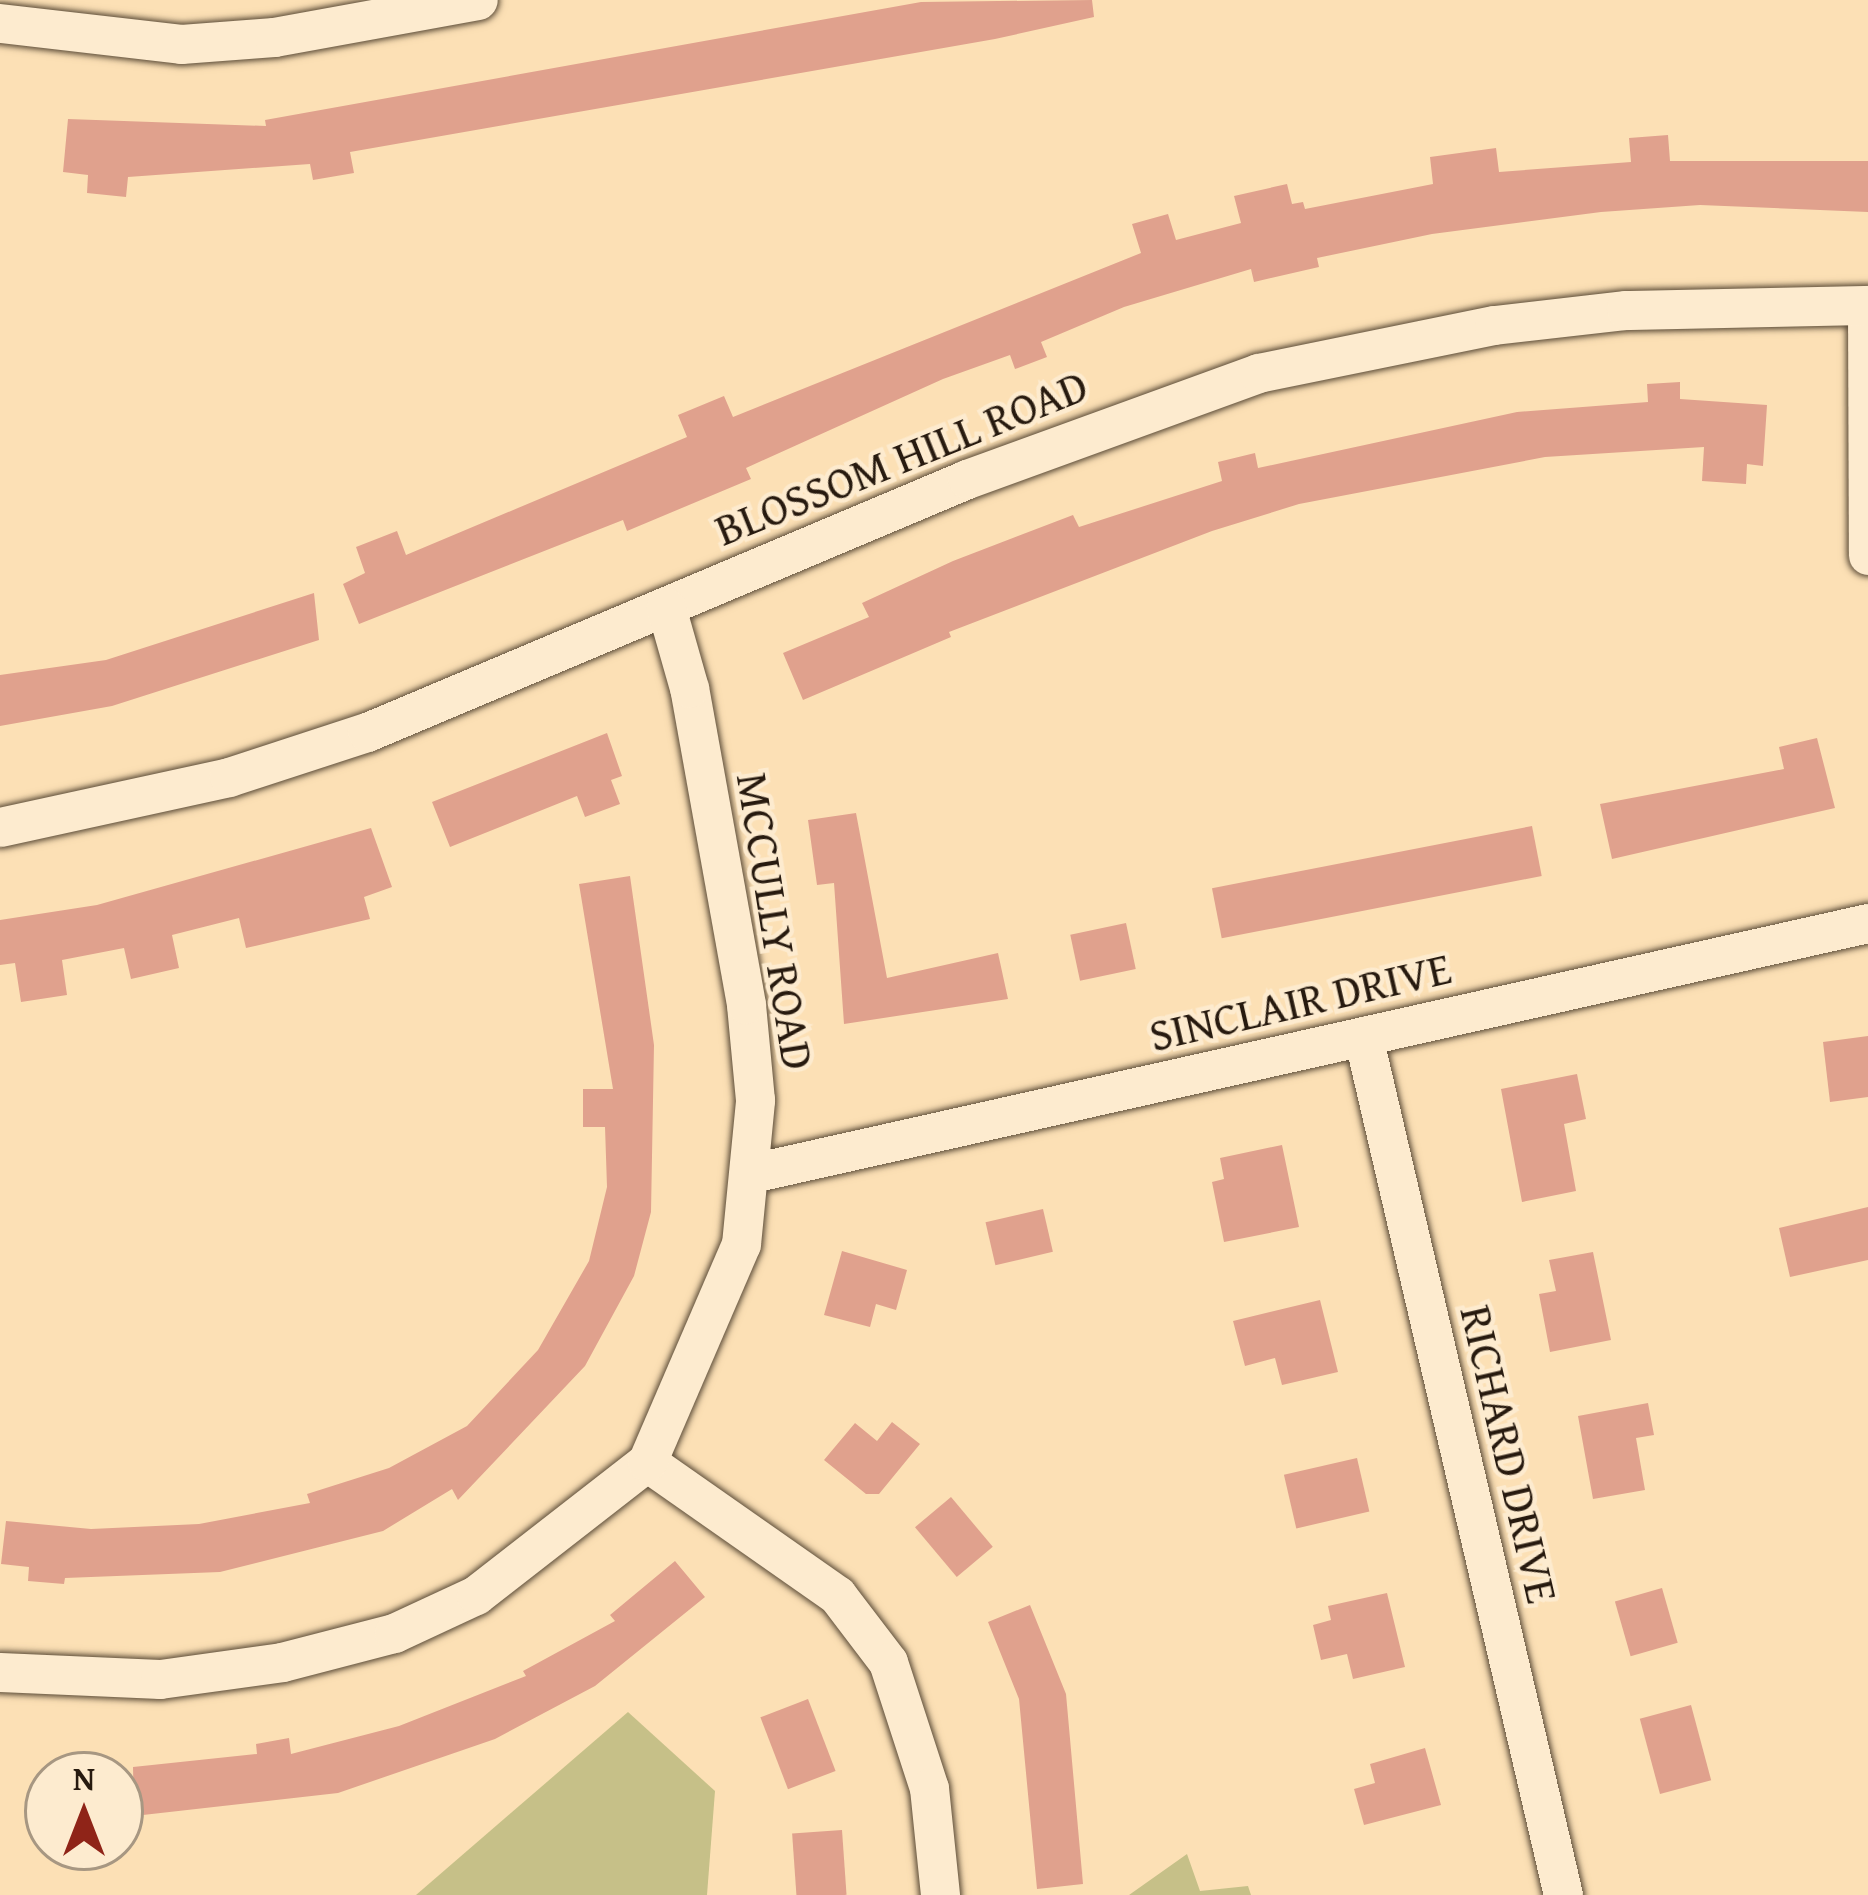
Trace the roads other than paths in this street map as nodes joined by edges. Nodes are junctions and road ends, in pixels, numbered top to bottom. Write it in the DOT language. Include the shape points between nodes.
graph roads {
  1 [pos="478,0"];
  2 [pos="0,22"];
  3 [pos="1867,305"];
  4 [pos="1868,555"];
  5 [pos="666,607"];
  6 [pos="0,827"];
  7 [pos="1868,923"];
  8 [pos="1363,1036"];
  9 [pos="752,1174"];
  10 [pos="647,1462"];
  11 [pos="0,1672"];
  12 [pos="940,1895"];
  13 [pos="1563,1895"];
  1 -- 2 [label="street" via="274,38 181,44"];
  3 -- 4 [label="street"];
  3 -- 5 [label="street, BLOSSOM HILL ROAD" via="1626,310 1494,325 1258,374 1134,413"];
  5 -- 6 [label="street, BLOSSOM HILL ROAD" via="308,751 229,777"];
  5 -- 9 [label="street, MCCULLY ROAD" via="689,688 746,1004"];
  7 -- 8 [label="street, SINCLAIR DRIVE"];
  8 -- 9 [label="street, SINCLAIR DRIVE"];
  8 -- 13 [label="street, RICHARD DRIVE"];
  9 -- 10 [label="street, MCCULLY ROAD" via="741,1244"];
  10 -- 11 [label="street, MCCULLY ROAD" via="476,1595 394,1634 282,1662 160,1679"];
  10 -- 12 [label="street" via="836,1595 889,1662 929,1788"];
}
